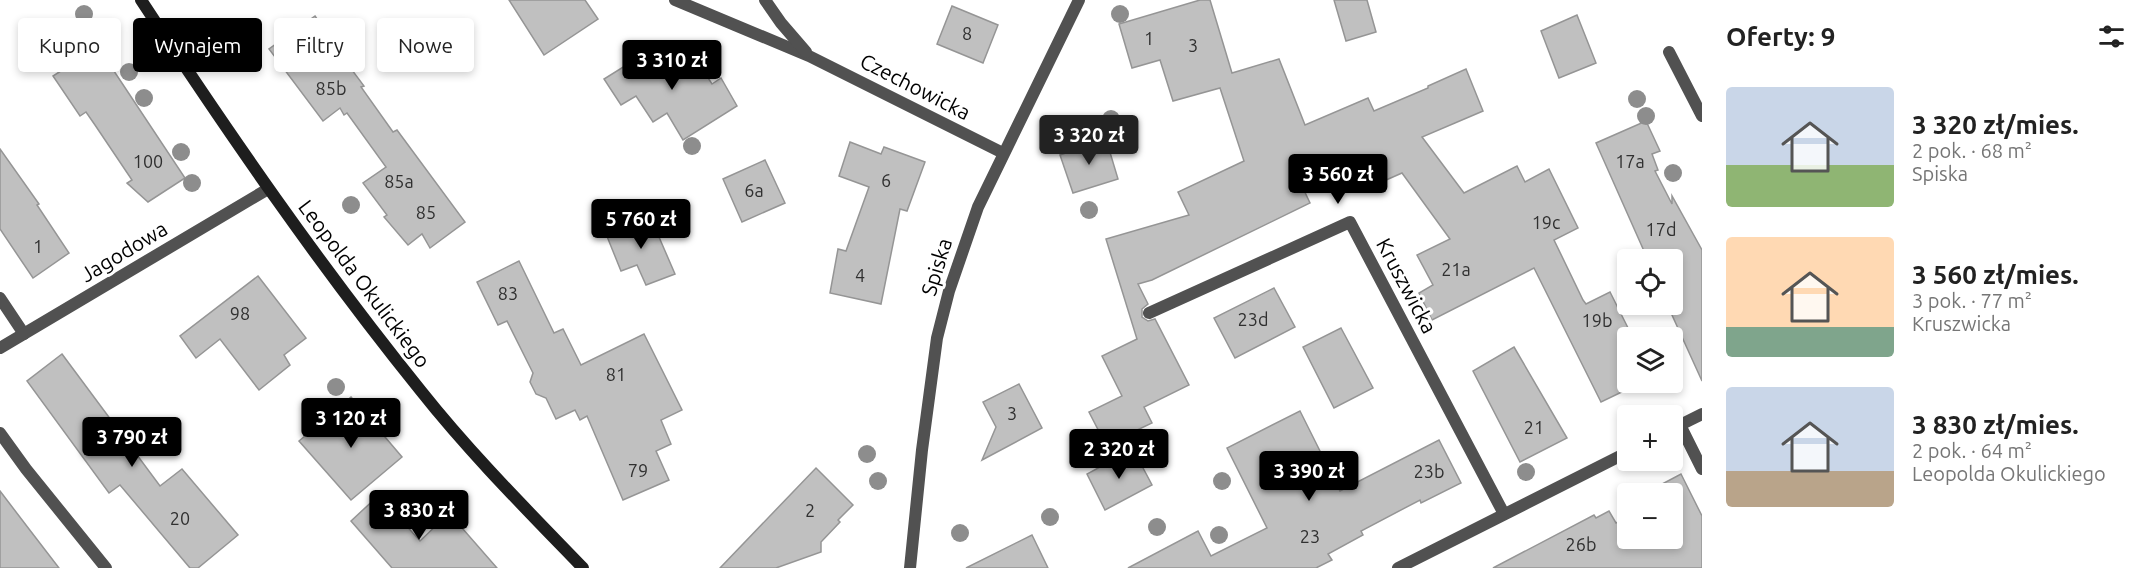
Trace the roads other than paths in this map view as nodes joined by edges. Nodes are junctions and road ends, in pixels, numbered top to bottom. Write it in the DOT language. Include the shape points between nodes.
graph roads {
  1 [pos="141,0"];
  2 [pos="675,0"];
  3 [pos="765,0"];
  4 [pos="1079,0"];
  5 [pos="1669,52"];
  6 [pos="809,56"];
  7 [pos="1702,116"];
  8 [pos="1003,153"];
  9 [pos="268,189"];
  10 [pos="0,298"];
  11 [pos="1149,313"];
  12 [pos="24,334"];
  13 [pos="0,348"];
  14 [pos="1702,414"];
  15 [pos="1683,424"];
  16 [pos="0,433"];
  17 [pos="1683,438"];
  18 [pos="1617,458"];
  19 [pos="1702,469"];
  20 [pos="1504,514"];
  21 [pos="106,568"];
  22 [pos="583,568"];
  23 [pos="910,568"];
  24 [pos="1398,568"];
  1 -- 9 [label="street, Leopolda Okulickiego"];
  2 -- 6 [label="street, Czechowicka"];
  3 -- 6 [label="street, Czechowicka"];
  4 -- 8 [label="street, Spiska"];
  5 -- 7 [label="street"];
  6 -- 8 [label="street, Czechowicka"];
  8 -- 23 [label="street, Spiska" via="962,249 937,338"];
  9 -- 12 [label="street, Jagodowa"];
  9 -- 22 [label="street, Leopolda Okulickiego" via="422,393"];
  10 -- 12 [label="street"];
  11 -- 20 [label="street, Kruszwicka" via="1350,222"];
  12 -- 13 [label="street, Jagodowa"];
  14 -- 15 [label="street"];
  16 -- 21 [label="street"];
  17 -- 19 [label="street"];
  18 -- 20 [label="street"];
  20 -- 24 [label="street"];
}
